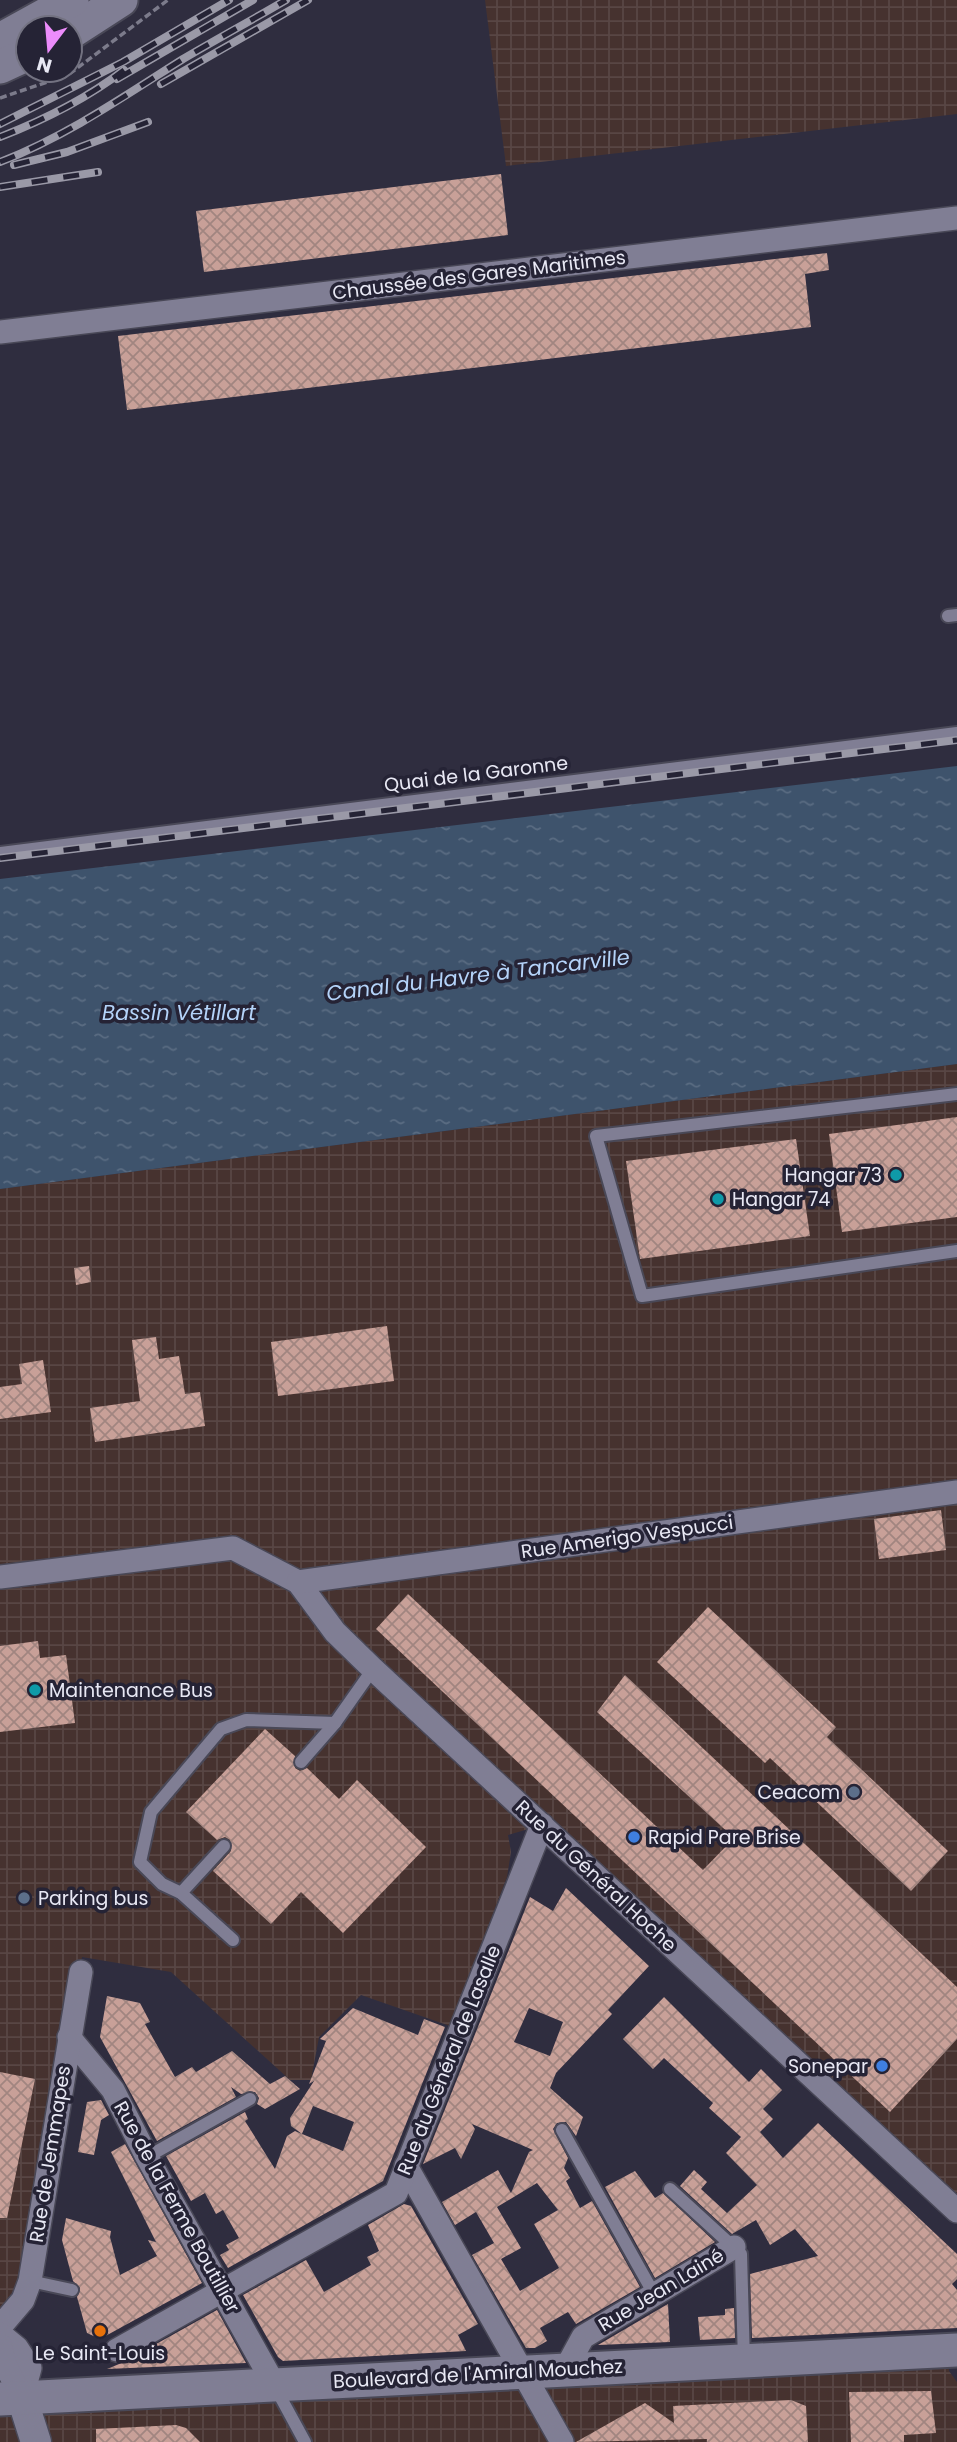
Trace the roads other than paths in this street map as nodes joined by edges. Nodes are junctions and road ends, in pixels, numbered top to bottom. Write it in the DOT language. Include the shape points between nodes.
graph roads {
  1 [pos="72,0"];
  2 [pos="121,0"];
  3 [pos="84,24"];
  4 [pos="0,40"];
  5 [pos="957,218"];
  6 [pos="0,332"];
  7 [pos="957,733"];
  8 [pos="0,853"];
  9 [pos="957,1094"];
  10 [pos="957,1251"];
  11 [pos="957,1492"];
  12 [pos="0,1577"];
  13 [pos="298,1581"];
  14 [pos="373,1669"];
  15 [pos="335,1723"];
  16 [pos="301,1762"];
  17 [pos="542,1825"];
  18 [pos="224,1846"];
  19 [pos="181,1893"];
  20 [pos="233,1940"];
  21 [pos="81,1972"];
  22 [pos="69,2038"];
  23 [pos="250,2099"];
  24 [pos="562,2130"];
  25 [pos="147,2157"];
  26 [pos="406,2166"];
  27 [pos="670,2189"];
  28 [pos="957,2211"];
  29 [pos="734,2247"];
  30 [pos="30,2281"];
  31 [pos="72,2290"];
  32 [pos="223,2290"];
  33 [pos="654,2294"];
  34 [pos="0,2327"];
  35 [pos="0,2334"];
  36 [pos="0,2345"];
  37 [pos="117,2350"];
  38 [pos="957,2350"];
  39 [pos="744,2362"];
  40 [pos="571,2370"];
  41 [pos="528,2382"];
  42 [pos="274,2384"];
  43 [pos="11,2398"];
  44 [pos="36,2442"];
  45 [pos="305,2442"];
  46 [pos="562,2442"];
  1 -- 4 [label="main road"];
  2 -- 3 [label="main road"];
  5 -- 6 [label="street, Chaussée des Gares Maritimes"];
  7 -- 8 [label="lane, Quai de la Garonne"];
  9 -- 10 [label="lane" via="596,1136 642,1296"];
  11 -- 13 [label="street, Rue Amerigo Vespucci"];
  12 -- 13 [label="street, Rue du Général Hoche" via="233,1548"];
  13 -- 14 [label="street, Rue du Général Hoche" via="335,1632"];
  14 -- 15 [label="lane"];
  14 -- 17 [label="street, Rue du Général Hoche"];
  15 -- 16 [label="lane"];
  15 -- 19 [label="lane" via="246,1720 221,1729 152,1812 140,1862 162,1884"];
  17 -- 26 [label="street, Rue du Général de Lasalle"];
  17 -- 28 [label="street, Rue du Général Hoche"];
  18 -- 19 [label="lane"];
  19 -- 20 [label="lane"];
  21 -- 22 [label="street, Rue de Jemmapes"];
  22 -- 25 [label="street, Rue de la Ferme Boutillier" via="113,2090"];
  22 -- 30 [label="street, Rue de Jemmapes"];
  23 -- 25 [label="lane"];
  24 -- 33 [label="lane"];
  25 -- 32 [label="street, Rue de la Ferme Boutillier"];
  26 -- 32 [label="street, Rue du Général de Lasalle" via="396,2193"];
  26 -- 41 [label="street"];
  27 -- 29 [label="lane"];
  29 -- 33 [label="street, Rue Jean Lainé"];
  29 -- 39 [label="lane" via="741,2254"];
  30 -- 31 [label="lane"];
  30 -- 34 [label="street, Rue de Jemmapes" via="23,2300"];
  32 -- 37 [label="street, Rue du Général de Lasalle"];
  32 -- 42 [label="street, Rue de la Ferme Boutillier"];
  33 -- 40 [label="street, Rue Jean Lainé" via="583,2337 571,2359"];
  35 -- 43 [label="street" via="30,2368"];
  36 -- 43 [label="street"];
  38 -- 39 [label="main road, Boulevard de l'Amiral Mouchez"];
  39 -- 40 [label="main road, Boulevard de l'Amiral Mouchez"];
  40 -- 41 [label="main road, Boulevard de l'Amiral Mouchez"];
  41 -- 42 [label="main road, Boulevard de l'Amiral Mouchez"];
  41 -- 46 [label="street"];
  42 -- 43 [label="main road, Boulevard de l'Amiral Mouchez"];
  42 -- 45 [label="lane"];
  43 -- 44 [label="street"];
}
